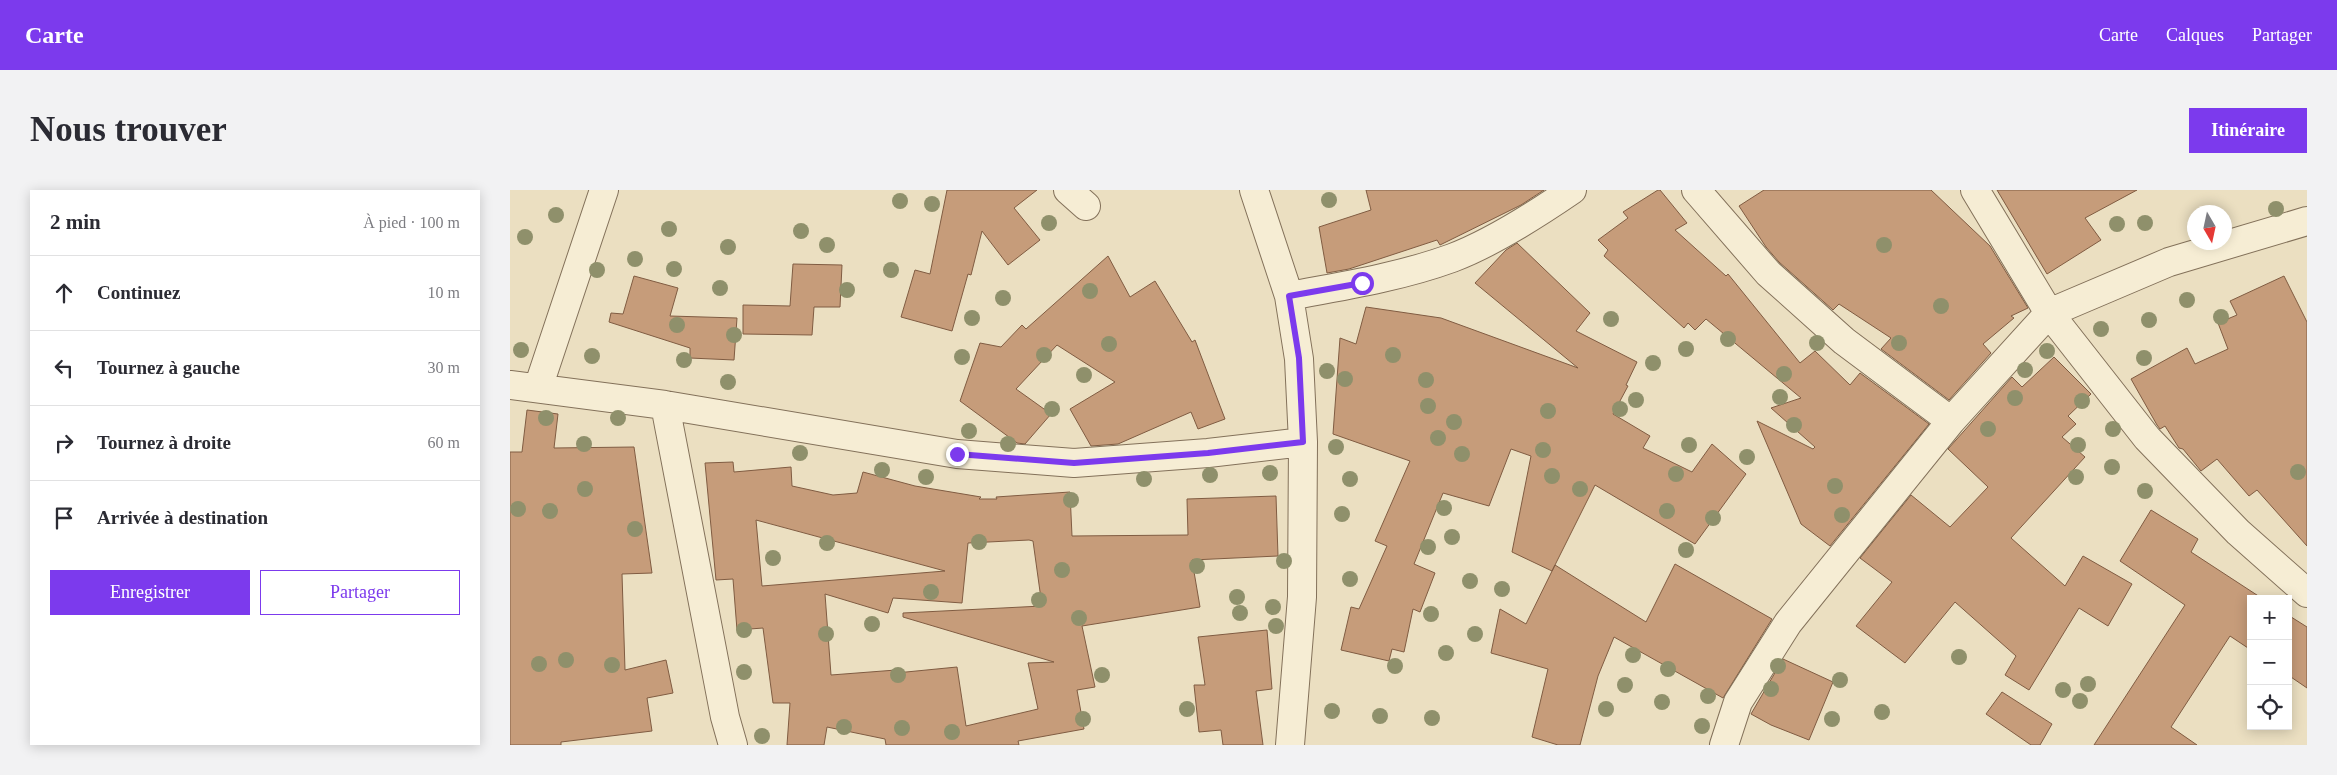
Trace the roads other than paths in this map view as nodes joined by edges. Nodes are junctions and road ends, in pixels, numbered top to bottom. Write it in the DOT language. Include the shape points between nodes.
graph roads {
  1 [pos="604,190"];
  2 [pos="1254,190"];
  3 [pos="1572,190"];
  4 [pos="1696,190"];
  5 [pos="1975,190"];
  6 [pos="2307,221"];
  7 [pos="1289,296"];
  8 [pos="2049,312"];
  9 [pos="510,385"];
  10 [pos="538,388"];
  11 [pos="665,405"];
  12 [pos="1951,421"];
  13 [pos="1303,442"];
  14 [pos="2307,593"];
  15 [pos="733,745"];
  16 [pos="1290,745"];
  17 [pos="1724,745"];
  1 -- 10 [label="street"];
  2 -- 7 [label="street"];
  3 -- 7 [label="street" via="1530,218 1453,258 1362,283"];
  4 -- 12 [label="street" via="1768,273 1844,341"];
  5 -- 8 [label="street"];
  6 -- 8 [label="street" via="2169,262"];
  7 -- 13 [label="street" via="1299,358"];
  8 -- 12 [label="street"];
  8 -- 14 [label="street" via="2147,438 2238,532"];
  9 -- 10 [label="street"];
  10 -- 11 [label="street"];
  11 -- 13 [label="street" via="957,454 1074,463"];
  11 -- 15 [label="street"];
  12 -- 17 [label="street" via="1788,623 1738,702"];
  13 -- 16 [label="street" via="1302,598"];
}
